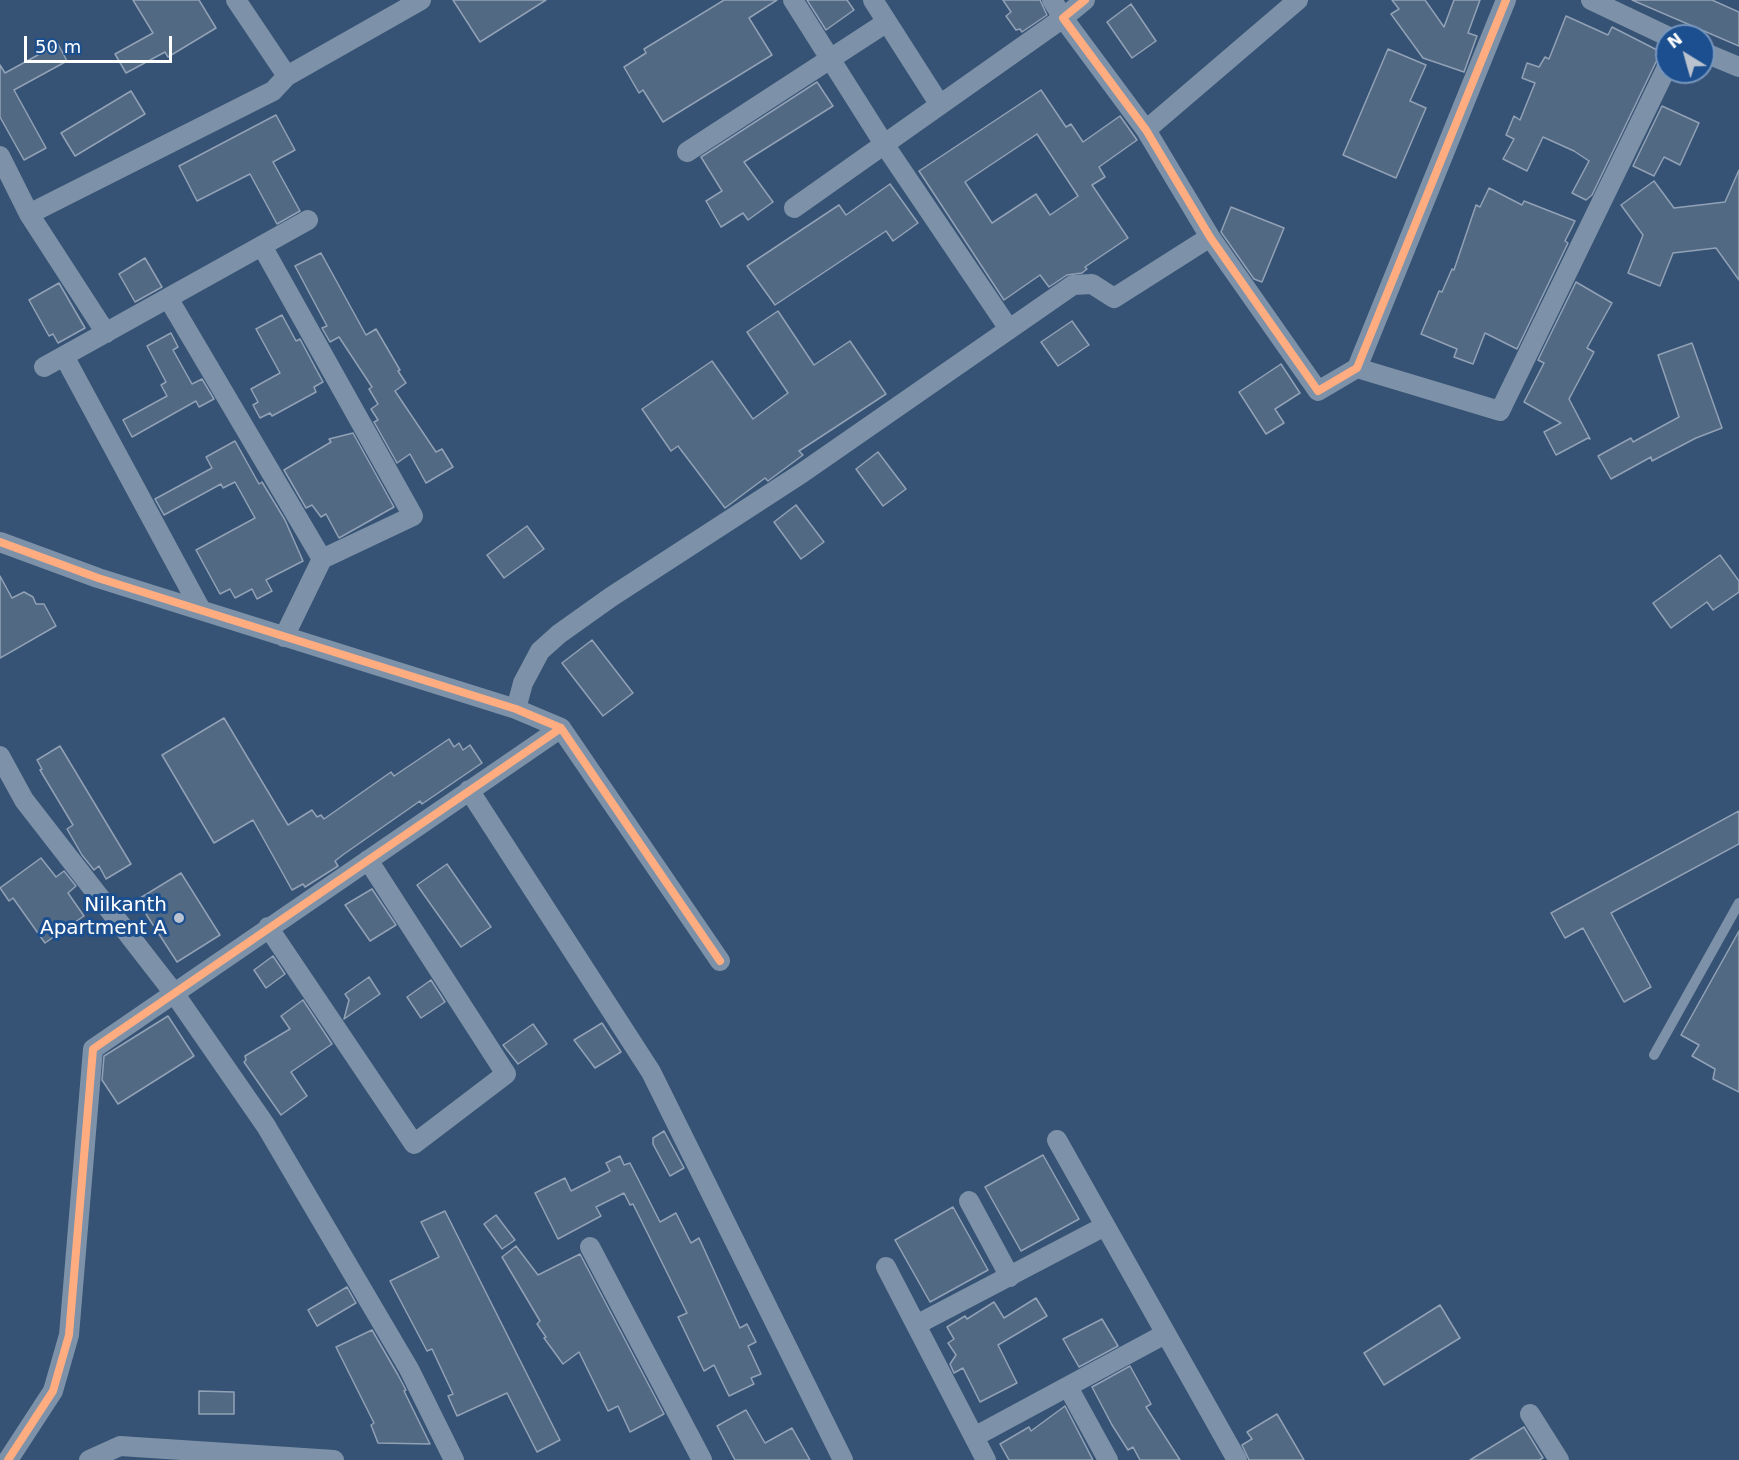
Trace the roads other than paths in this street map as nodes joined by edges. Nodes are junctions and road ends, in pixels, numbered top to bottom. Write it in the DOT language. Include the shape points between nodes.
graph roads {
  1 [pos="237,0"];
  2 [pos="421,0"];
  3 [pos="793,0"];
  4 [pos="873,0"];
  5 [pos="1052,0"];
  6 [pos="1084,0"];
  7 [pos="1298,0"];
  8 [pos="1506,0"];
  9 [pos="1591,0"];
  10 [pos="1063,18"];
  11 [pos="887,22"];
  12 [pos="1655,30"];
  13 [pos="1715,57"];
  14 [pos="831,60"];
  15 [pos="1739,67"];
  16 [pos="287,76"];
  17 [pos="1659,84"];
  18 [pos="940,105"];
  19 [pos="1146,130"];
  20 [pos="884,144"];
  21 [pos="687,152"];
  22 [pos="0,156"];
  23 [pos="794,208"];
  24 [pos="29,214"];
  25 [pos="308,220"];
  26 [pos="1210,237"];
  27 [pos="262,246"];
  28 [pos="168,298"];
  29 [pos="1009,329"];
  30 [pos="106,333"];
  31 [pos="64,356"];
  32 [pos="44,367"];
  33 [pos="1357,368"];
  34 [pos="0,543"];
  35 [pos="322,559"];
  36 [pos="201,610"];
  37 [pos="284,637"];
  38 [pos="516,709"];
  39 [pos="561,728"];
  40 [pos="0,756"];
  41 [pos="470,790"];
  42 [pos="368,860"];
  43 [pos="1739,903"];
  44 [pos="268,927"];
  45 [pos="720,961"];
  46 [pos="174,993"];
  47 [pos="1654,1056"];
  48 [pos="1057,1140"];
  49 [pos="969,1201"];
  50 [pos="1105,1226"];
  51 [pos="590,1247"];
  52 [pos="886,1267"];
  53 [pos="1010,1276"];
  54 [pos="916,1325"];
  55 [pos="1165,1334"];
  56 [pos="1068,1387"];
  57 [pos="1530,1414"];
  58 [pos="974,1437"];
  59 [pos="8,1460"];
  60 [pos="89,1460"];
  61 [pos="334,1460"];
  62 [pos="454,1460"];
  63 [pos="702,1460"];
  64 [pos="843,1460"];
  65 [pos="987,1460"];
  66 [pos="1108,1460"];
  67 [pos="1237,1460"];
  68 [pos="1559,1460"];
  1 -- 16 [label="street"];
  2 -- 16 [label="street"];
  3 -- 14 [label="street"];
  4 -- 11 [label="street"];
  5 -- 10 [label="street"];
  6 -- 10 [label="street"];
  7 -- 19 [label="street"];
  8 -- 33 [label="street"];
  9 -- 12 [label="street"];
  10 -- 18 [label="street"];
  10 -- 19 [label="street"];
  11 -- 14 [label="street"];
  11 -- 18 [label="street"];
  13 -- 15 [label="street"];
  14 -- 20 [label="street"];
  14 -- 21 [label="street"];
  16 -- 24 [label="street" via="273,91"];
  17 -- 33 [label="street" via="1500,411"];
  18 -- 20 [label="street"];
  19 -- 26 [label="street"];
  20 -- 23 [label="street"];
  20 -- 29 [label="street"];
  22 -- 24 [label="street"];
  24 -- 30 [label="street"];
  25 -- 27 [label="street"];
  26 -- 29 [label="street" via="1114,298 1092,284 1073,285"];
  26 -- 33 [label="street" via="1318,392"];
  27 -- 28 [label="street"];
  27 -- 35 [label="street" via="413,516"];
  28 -- 30 [label="street"];
  28 -- 35 [label="street"];
  29 -- 38 [label="street" via="802,473 559,634 540,651 523,683"];
  30 -- 31 [label="street"];
  31 -- 32 [label="street"];
  31 -- 36 [label="street"];
  34 -- 36 [label="street"];
  35 -- 37 [label="street"];
  36 -- 37 [label="street"];
  37 -- 38 [label="street"];
  38 -- 39 [label="street"];
  39 -- 41 [label="street"];
  39 -- 45 [label="street"];
  40 -- 46 [label="street" via="24,800"];
  41 -- 42 [label="street"];
  41 -- 64 [label="street" via="651,1072"];
  42 -- 44 [label="street"];
  42 -- 44 [label="street" via="506,1074 414,1144"];
  43 -- 47 [label="lane"];
  44 -- 46 [label="street"];
  46 -- 59 [label="street" via="93,1049 69,1335 53,1391"];
  46 -- 62 [label="street" via="266,1126 409,1369"];
  48 -- 50 [label="street"];
  49 -- 53 [label="street"];
  50 -- 53 [label="street"];
  50 -- 55 [label="street"];
  51 -- 63 [label="street"];
  52 -- 54 [label="street"];
  53 -- 54 [label="street"];
  54 -- 58 [label="street"];
  55 -- 56 [label="street"];
  55 -- 67 [label="street"];
  56 -- 58 [label="street"];
  56 -- 66 [label="street"];
  57 -- 68 [label="street"];
  58 -- 65 [label="street"];
  60 -- 61 [label="street" via="120,1446"];
}
